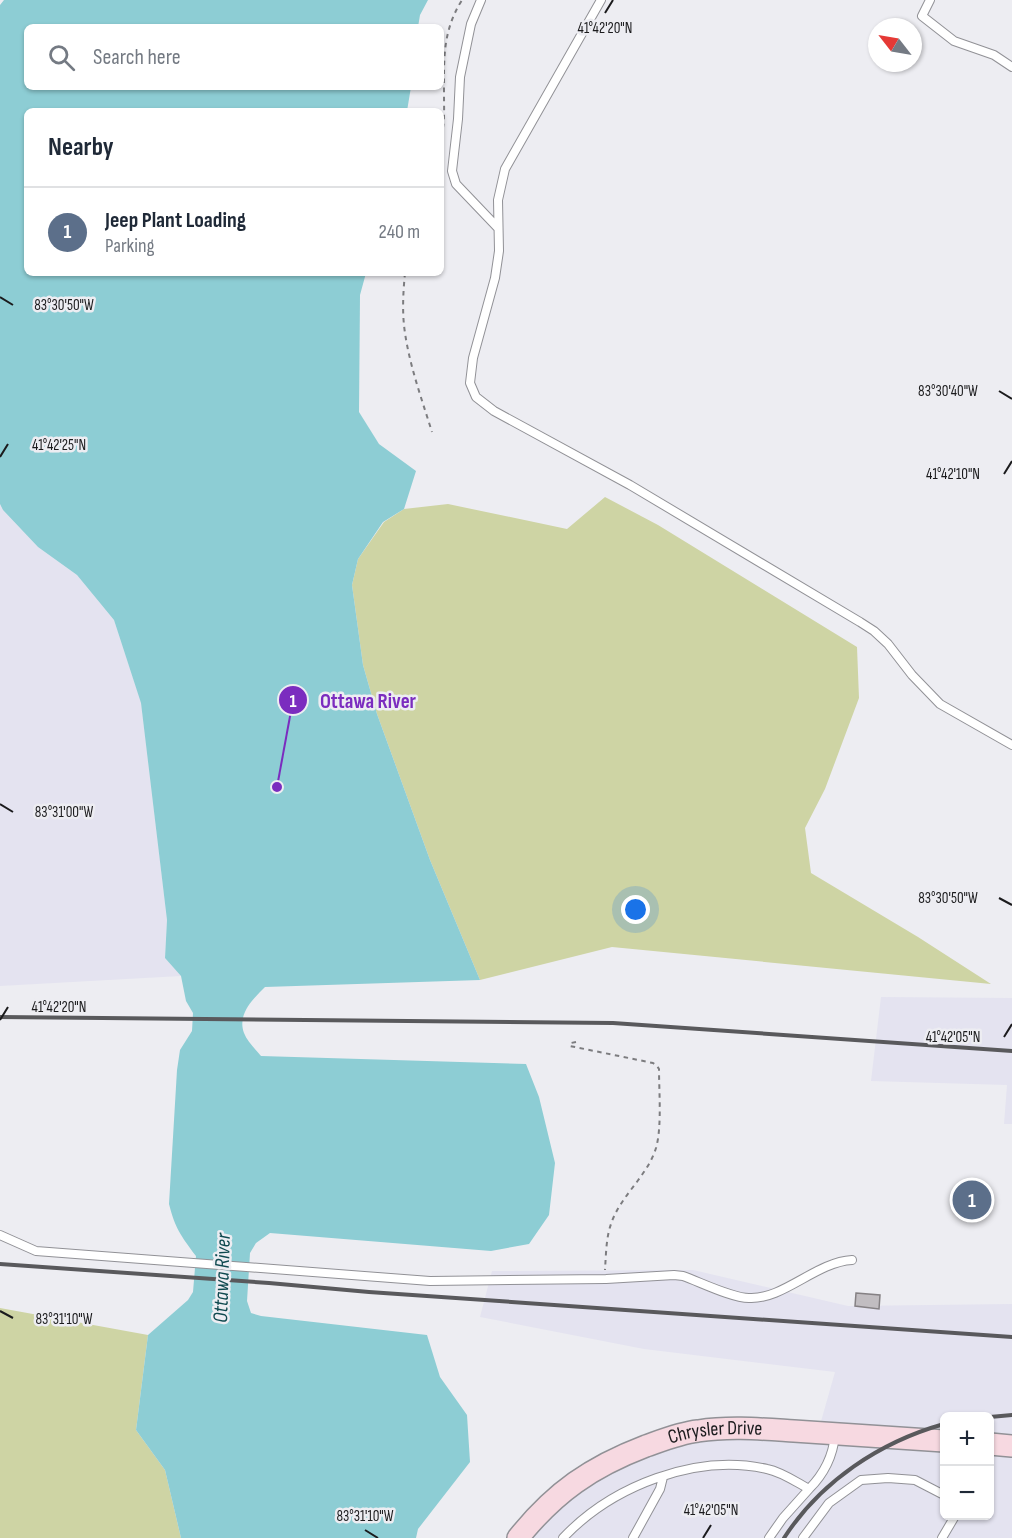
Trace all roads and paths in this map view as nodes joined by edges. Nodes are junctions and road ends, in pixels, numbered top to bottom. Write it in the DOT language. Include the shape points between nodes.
graph roads {
  1 [pos="462,0"];
  2 [pos="481,0"];
  3 [pos="601,0"];
  4 [pos="930,0"];
  5 [pos="1012,67"];
  6 [pos="444,123"];
  7 [pos="498,228"];
  8 [pos="405,276"];
  9 [pos="432,432"];
  10 [pos="1012,745"];
  11 [pos="576,1042"];
  12 [pos="0,1235"];
  13 [pos="852,1260"];
  14 [pos="605,1279"];
  15 [pos="836,1434"];
  16 [pos="940,1441"];
  17 [pos="994,1444"];
  18 [pos="1012,1446"];
  19 [pos="663,1476"];
  20 [pos="809,1489"];
  21 [pos="940,1492"];
  22 [pos="952,1520"];
  23 [pos="518,1538"];
  24 [pos="563,1538"];
  25 [pos="633,1538"];
  26 [pos="769,1538"];
  27 [pos="803,1538"];
  28 [pos="942,1538"];
  1 -- 6 [label="path" via="445,40"];
  2 -- 7 [label="lane" via="471,24 460,77 452,171 456,184"];
  3 -- 7 [label="lane" via="505,169 498,200"];
  4 -- 5 [label="lane" via="922,16 954,41 994,55"];
  7 -- 10 [label="lane" via="495,278 473,358 470,383 476,397 494,411 630,484 874,631 940,704"];
  8 -- 9 [label="path" via="403,310 408,352"];
  11 -- 14 [label="path" via="570,1047 653,1062 658,1070 658,1138 645,1170 611,1223"];
  12 -- 14 [label="lane" via="36,1251 430,1281"];
  13 -- 14 [label="lane" via="834,1263 768,1296 749,1299 683,1276"];
  15 -- 16 [label="street, Chrysler Drive"];
  15 -- 20 [label="lane" via="831,1458"];
  15 -- 23 [label="street, Chrysler Drive" via="736,1428 665,1439 598,1467 548,1504"];
  17 -- 18 [label="street"];
  19 -- 20 [label="lane" via="687,1468 745,1466 769,1469"];
  19 -- 24 [label="lane" via="617,1496"];
  19 -- 25 [label="lane"];
  20 -- 26 [label="lane"];
  21 -- 27 [label="lane" via="915,1480 861,1480 829,1503"];
  22 -- 28 [label="lane"];
}
